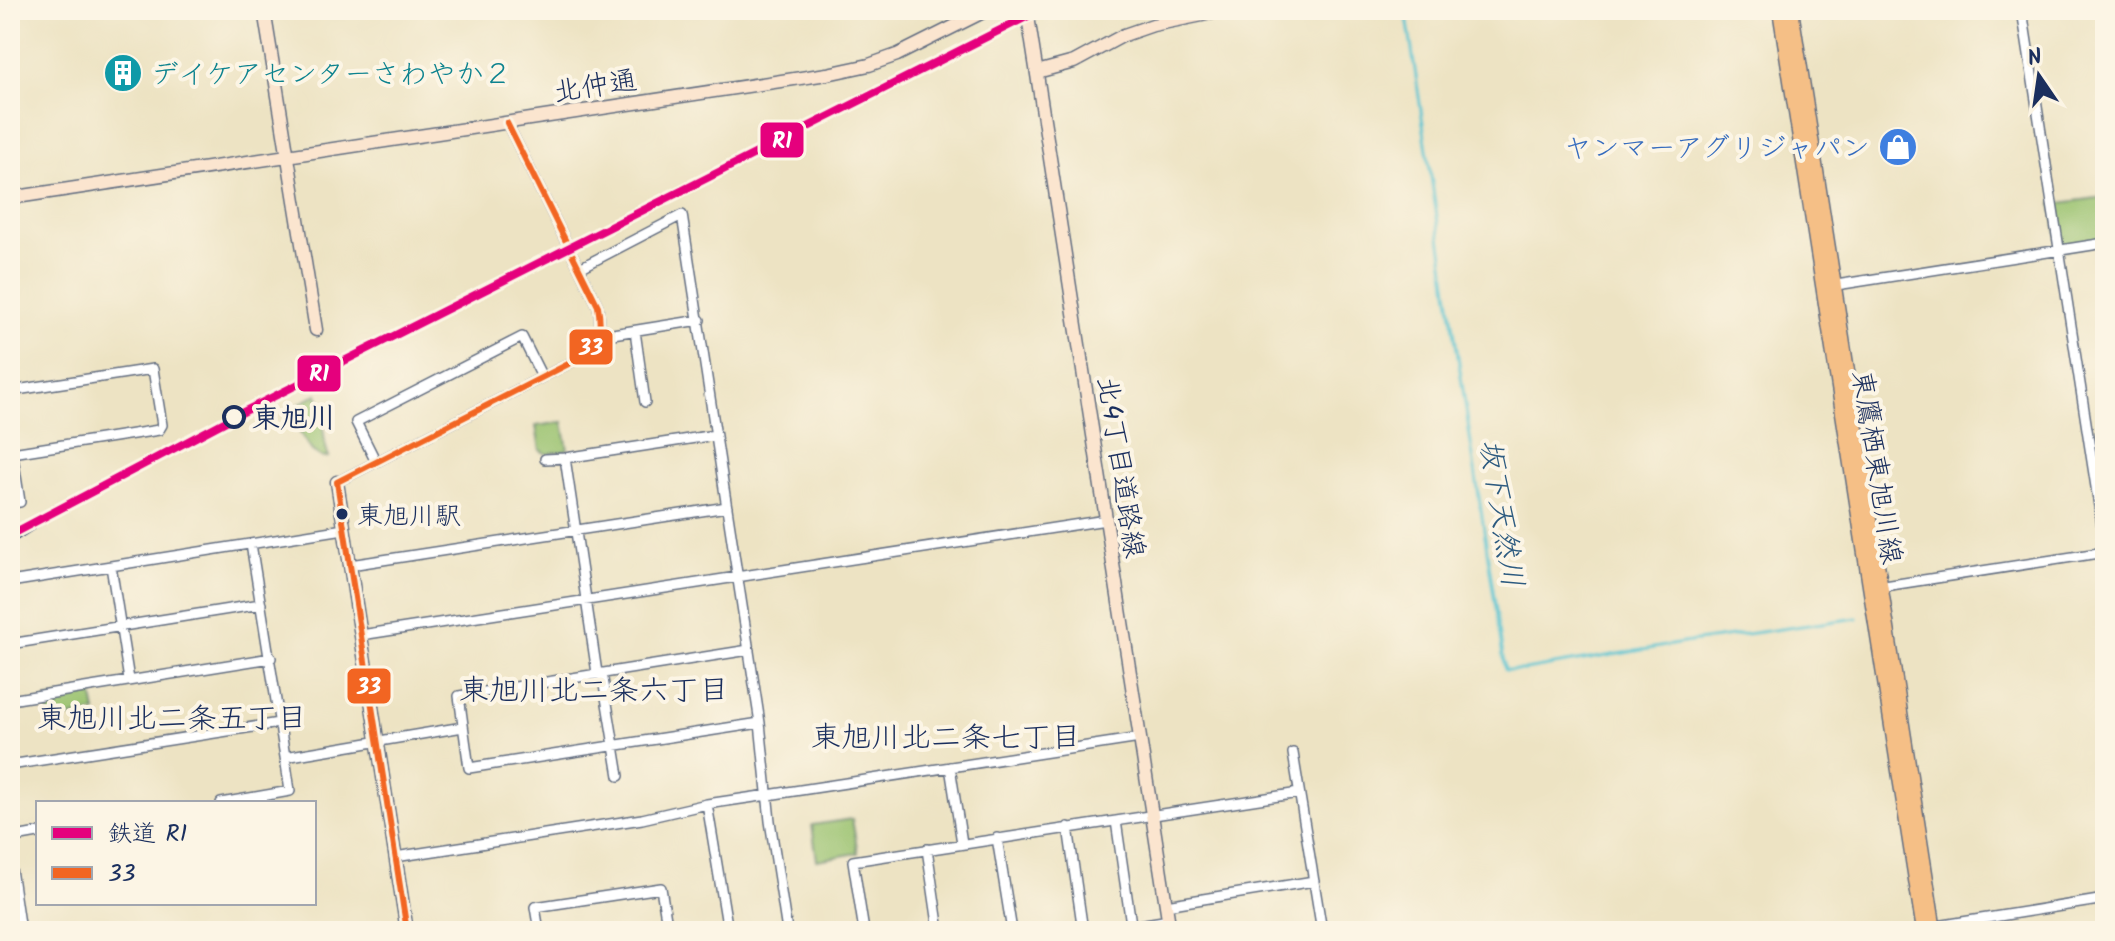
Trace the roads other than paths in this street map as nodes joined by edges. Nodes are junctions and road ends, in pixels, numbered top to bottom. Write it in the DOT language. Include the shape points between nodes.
graph roads {
  1 [pos="264,10"];
  2 [pos="987,10"];
  3 [pos="1027,10"];
  4 [pos="1227,10"];
  5 [pos="1780,10"];
  6 [pos="1791,10"];
  7 [pos="2022,10"];
  8 [pos="1037,72"];
  9 [pos="507,123"];
  10 [pos="288,156"];
  11 [pos="10,198"];
  12 [pos="2105,243"];
  13 [pos="2059,250"];
  14 [pos="580,268"];
  15 [pos="1828,286"];
  16 [pos="700,320"];
  17 [pos="316,330"];
  18 [pos="635,331"];
  19 [pos="600,336"];
  20 [pos="542,377"];
  21 [pos="10,391"];
  22 [pos="645,402"];
  23 [pos="715,435"];
  24 [pos="10,437"];
  25 [pos="12,453"];
  26 [pos="565,458"];
  27 [pos="545,459"];
  28 [pos="376,462"];
  29 [pos="337,482"];
  30 [pos="10,503"];
  31 [pos="727,507"];
  32 [pos="1106,520"];
  33 [pos="344,529"];
  34 [pos="576,529"];
  35 [pos="251,544"];
  36 [pos="2105,545"];
  37 [pos="2105,552"];
  38 [pos="350,565"];
  39 [pos="111,566"];
  40 [pos="738,577"];
  41 [pos="10,582"];
  42 [pos="1876,587"];
  43 [pos="587,602"];
  44 [pos="261,604"];
  45 [pos="121,626"];
  46 [pos="361,635"];
  47 [pos="10,644"];
  48 [pos="749,650"];
  49 [pos="271,658"];
  50 [pos="600,673"];
  51 [pos="129,680"];
  52 [pos="10,700"];
  53 [pos="279,723"];
  54 [pos="760,723"];
  55 [pos="463,727"];
  56 [pos="1140,738"];
  57 [pos="377,740"];
  58 [pos="614,745"];
  59 [pos="1293,753"];
  60 [pos="285,757"];
  61 [pos="10,765"];
  62 [pos="950,767"];
  63 [pos="619,776"];
  64 [pos="1299,793"];
  65 [pos="768,795"];
  66 [pos="232,801"];
  67 [pos="707,804"];
  68 [pos="1152,816"];
  69 [pos="1116,821"];
  70 [pos="1068,827"];
  71 [pos="36,833"];
  72 [pos="10,838"];
  73 [pos="997,838"];
  74 [pos="962,843"];
  75 [pos="927,849"];
  76 [pos="395,857"];
  77 [pos="10,862"];
  78 [pos="1314,881"];
  79 [pos="2105,899"];
  80 [pos="1166,905"];
  81 [pos="1169,926"];
  82 [pos="1132,929"];
  83 [pos="1929,929"];
  84 [pos="20,931"];
  85 [pos="407,931"];
  86 [pos="539,931"];
  87 [pos="668,931"];
  88 [pos="728,931"];
  89 [pos="787,931"];
  90 [pos="864,931"];
  91 [pos="939,931"];
  92 [pos="1012,931"];
  93 [pos="1083,931"];
  94 [pos="1103,931"];
  95 [pos="1322,931"];
  1 -- 10 [label="street"];
  2 -- 9 [label="street, 北仲通" via="869,65"];
  3 -- 8 [label="street, 北4丁目道路線"];
  4 -- 8 [label="street" via="1153,25 1074,62"];
  5 -- 15 [label="main road, 東鷹栖東旭川線"];
  6 -- 15 [label="main road, 東鷹栖東旭川線"];
  7 -- 13 [label="street"];
  8 -- 32 [label="street, 北4丁目道路線"];
  9 -- 10 [label="street, 北仲通"];
  9 -- 14 [label="street"];
  10 -- 11 [label="street, 北仲通"];
  10 -- 17 [label="street"];
  12 -- 13 [label="street"];
  13 -- 15 [label="street"];
  13 -- 36 [label="street"];
  14 -- 16 [label="street" via="682,215"];
  14 -- 19 [label="street" via="598,306"];
  15 -- 42 [label="main road, 東鷹栖東旭川線"];
  16 -- 18 [label="street"];
  16 -- 23 [label="street"];
  18 -- 19 [label="street"];
  18 -- 22 [label="street"];
  19 -- 20 [label="street" via="584,356"];
  20 -- 28 [label="street"];
  20 -- 28 [label="street" via="522,337 356,422"];
  21 -- 25 [label="street" via="153,369 162,425 159,430"];
  23 -- 26 [label="street"];
  23 -- 31 [label="street"];
  24 -- 25 [label="street"];
  25 -- 30 [label="street" via="20,502"];
  26 -- 27 [label="street"];
  26 -- 34 [label="street"];
  28 -- 29 [label="street"];
  29 -- 33 [label="street"];
  31 -- 34 [label="street"];
  31 -- 40 [label="street"];
  32 -- 40 [label="street"];
  32 -- 56 [label="street, 北4丁目道路線"];
  33 -- 35 [label="street"];
  33 -- 38 [label="street"];
  34 -- 38 [label="street"];
  34 -- 43 [label="street"];
  35 -- 39 [label="street"];
  35 -- 44 [label="street"];
  37 -- 42 [label="street"];
  38 -- 46 [label="street"];
  39 -- 41 [label="street"];
  39 -- 45 [label="street"];
  40 -- 43 [label="street"];
  40 -- 48 [label="street"];
  42 -- 83 [label="main road, 東鷹栖東旭川線"];
  43 -- 46 [label="street"];
  43 -- 50 [label="street"];
  44 -- 45 [label="street"];
  44 -- 49 [label="street"];
  45 -- 47 [label="street"];
  45 -- 51 [label="street"];
  46 -- 57 [label="street"];
  48 -- 50 [label="street"];
  48 -- 54 [label="street"];
  49 -- 51 [label="street"];
  49 -- 53 [label="street"];
  50 -- 55 [label="street" via="459,696"];
  50 -- 58 [label="street"];
  51 -- 52 [label="street"];
  53 -- 60 [label="street"];
  53 -- 61 [label="street"];
  54 -- 58 [label="street"];
  54 -- 65 [label="street"];
  55 -- 57 [label="street"];
  55 -- 58 [label="street" via="469,768"];
  56 -- 62 [label="street"];
  56 -- 68 [label="street, 北4丁目道路線"];
  57 -- 60 [label="street"];
  57 -- 76 [label="street"];
  58 -- 63 [label="street"];
  59 -- 64 [label="street"];
  60 -- 66 [label="street" via="290,791"];
  62 -- 65 [label="street"];
  62 -- 74 [label="street"];
  64 -- 68 [label="street"];
  64 -- 78 [label="street"];
  65 -- 67 [label="street"];
  65 -- 89 [label="street"];
  67 -- 76 [label="street"];
  67 -- 88 [label="street"];
  68 -- 69 [label="street"];
  68 -- 80 [label="street, 北4丁目道路線"];
  69 -- 70 [label="street"];
  69 -- 82 [label="street"];
  70 -- 73 [label="street"];
  70 -- 93 [label="street"];
  71 -- 72 [label="street"];
  73 -- 74 [label="street"];
  73 -- 92 [label="street"];
  74 -- 75 [label="street"];
  75 -- 90 [label="street" via="853,861"];
  75 -- 91 [label="street"];
  76 -- 85 [label="street"];
  77 -- 84 [label="street"];
  78 -- 80 [label="street"];
  78 -- 95 [label="street"];
  79 -- 83 [label="street"];
  80 -- 81 [label="street, 北4丁目道路線"];
  81 -- 82 [label="street"];
  82 -- 94 [label="street"];
  86 -- 87 [label="street" via="535,907 661,888"];
}
